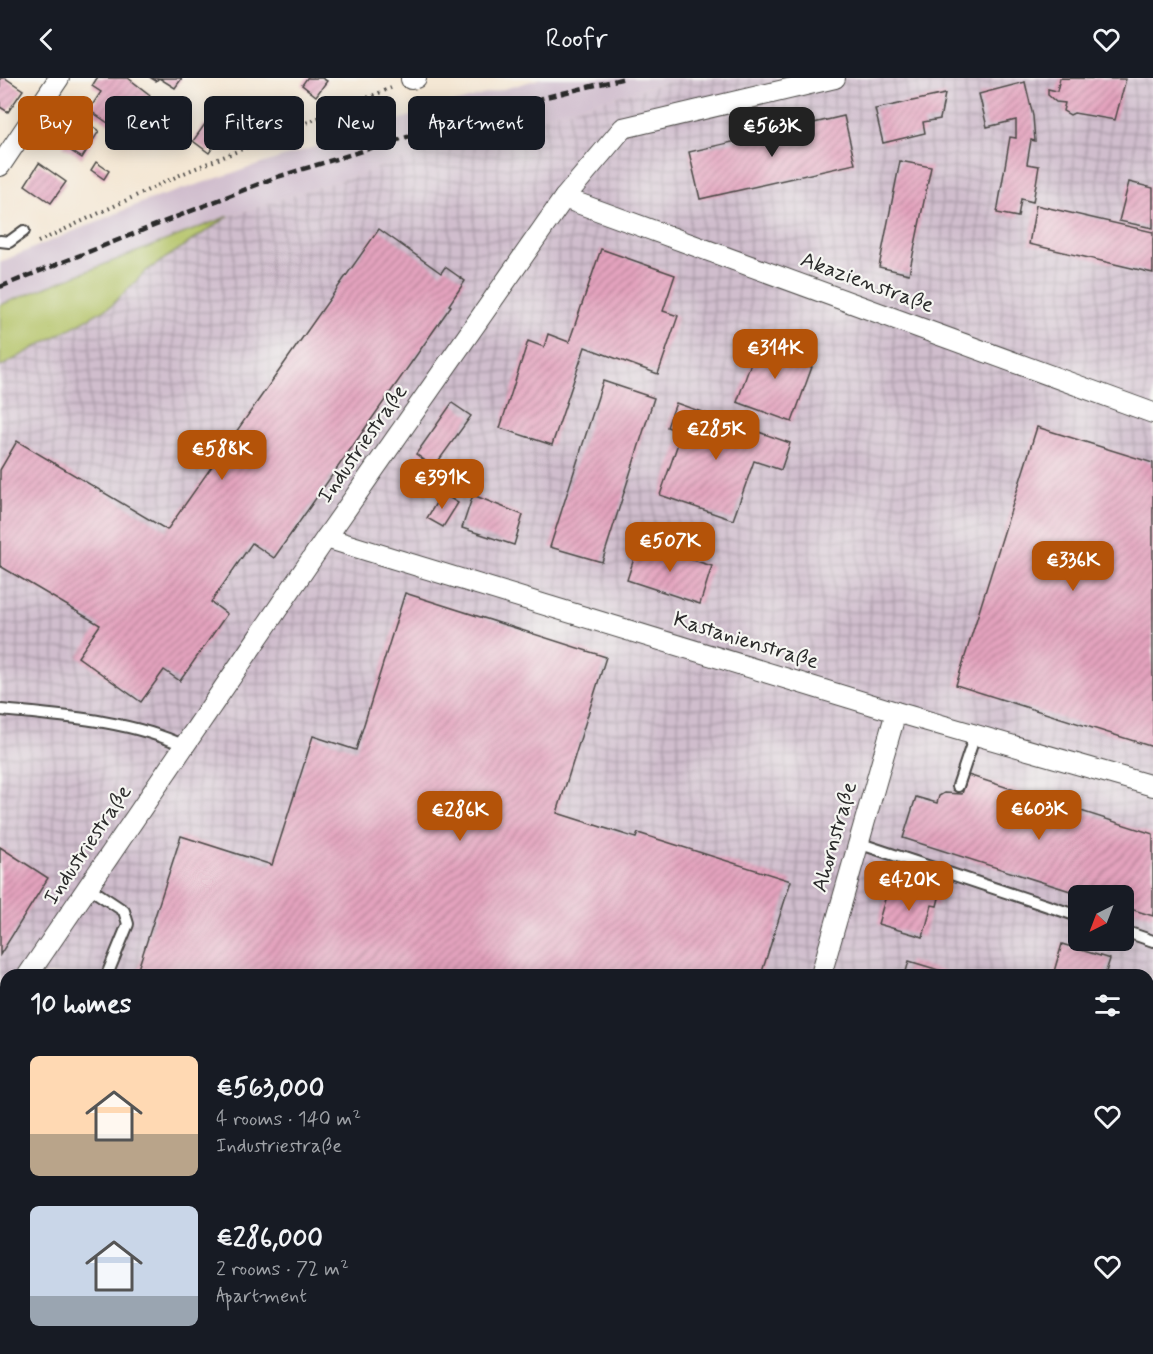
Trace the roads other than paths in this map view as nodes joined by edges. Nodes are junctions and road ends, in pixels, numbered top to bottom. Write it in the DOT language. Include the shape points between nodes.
graph roads {
  1 [pos="59,78"];
  2 [pos="836,78"];
  3 [pos="0,166"];
  4 [pos="564,198"];
  5 [pos="24,231"];
  6 [pos="5,242"];
  7 [pos="1153,413"];
  8 [pos="326,538"];
  9 [pos="0,710"];
  10 [pos="896,712"];
  11 [pos="975,735"];
  12 [pos="185,746"];
  13 [pos="958,786"];
  14 [pos="1153,786"];
  15 [pos="858,843"];
  16 [pos="88,887"];
  17 [pos="1068,913"];
  18 [pos="1134,934"];
  19 [pos="1153,941"];
  20 [pos="32,969"];
  21 [pos="109,969"];
  22 [pos="823,969"];
  1 -- 3 [label="street"];
  2 -- 4 [label="street, Industriestraße" via="624,128"];
  4 -- 7 [label="street, Akazienstraße"];
  4 -- 8 [label="street, Industriestraße"];
  5 -- 6 [label="lane"];
  8 -- 10 [label="street, Kastanienstraße"];
  8 -- 12 [label="street, Industriestraße"];
  9 -- 12 [label="lane" via="61,716 161,735"];
  10 -- 11 [label="street, Kastanienstraße"];
  10 -- 15 [label="street, Ahornstraße"];
  11 -- 13 [label="lane"];
  11 -- 14 [label="street, Kastanienstraße"];
  12 -- 16 [label="street, Industriestraße"];
  15 -- 17 [label="lane"];
  15 -- 22 [label="street, Ahornstraße"];
  16 -- 20 [label="street, Industriestraße"];
  16 -- 21 [label="lane" via="124,911 128,924"];
  18 -- 19 [label="lane"];
}
